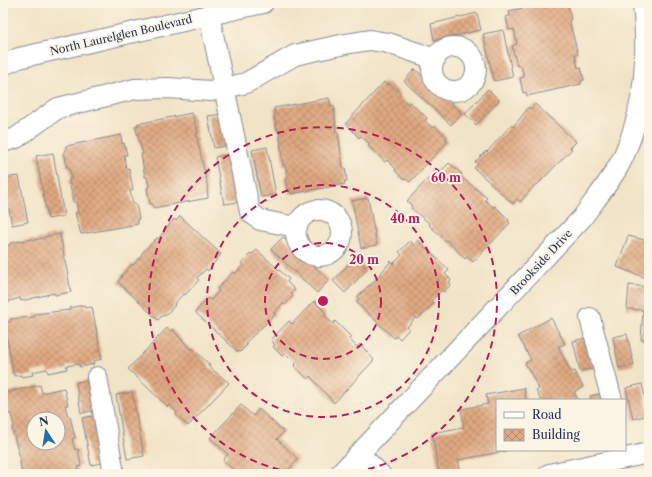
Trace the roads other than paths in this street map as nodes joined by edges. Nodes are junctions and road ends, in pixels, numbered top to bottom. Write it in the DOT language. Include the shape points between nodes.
graph roads {
  1 [pos="263,3"];
  2 [pos="643,3"];
  3 [pos="209,15"];
  4 [pos="435,59"];
  5 [pos="3,65"];
  6 [pos="225,88"];
  7 [pos="645,105"];
  8 [pos="3,142"];
  9 [pos="296,227"];
  10 [pos="590,318"];
  11 [pos="96,377"];
  12 [pos="612,399"];
  13 [pos="649,453"];
  14 [pos="359,454"];
  15 [pos="622,459"];
  16 [pos="114,474"];
  17 [pos="340,474"];
  18 [pos="380,474"];
  19 [pos="549,474"];
  1 -- 3 [label="street, North Laurelglen Boulevard"];
  2 -- 7 [label="street, Brookside Drive" via="646,42"];
  3 -- 5 [label="street, North Laurelglen Boulevard" via="19,58"];
  3 -- 6 [label="street"];
  4 -- 6 [label="street" via="388,43 370,40 295,56 246,83"];
  6 -- 8 [label="street" via="211,91 136,89 90,99 58,108 16,138"];
  6 -- 9 [label="street" via="250,212 260,220"];
  7 -- 14 [label="street, Brookside Drive" via="624,156 582,218"];
  10 -- 12 [label="street"];
  11 -- 16 [label="street"];
  13 -- 15 [label="street"];
  14 -- 17 [label="street, Brookside Drive"];
  14 -- 18 [label="street"];
  15 -- 19 [label="street"];
}
